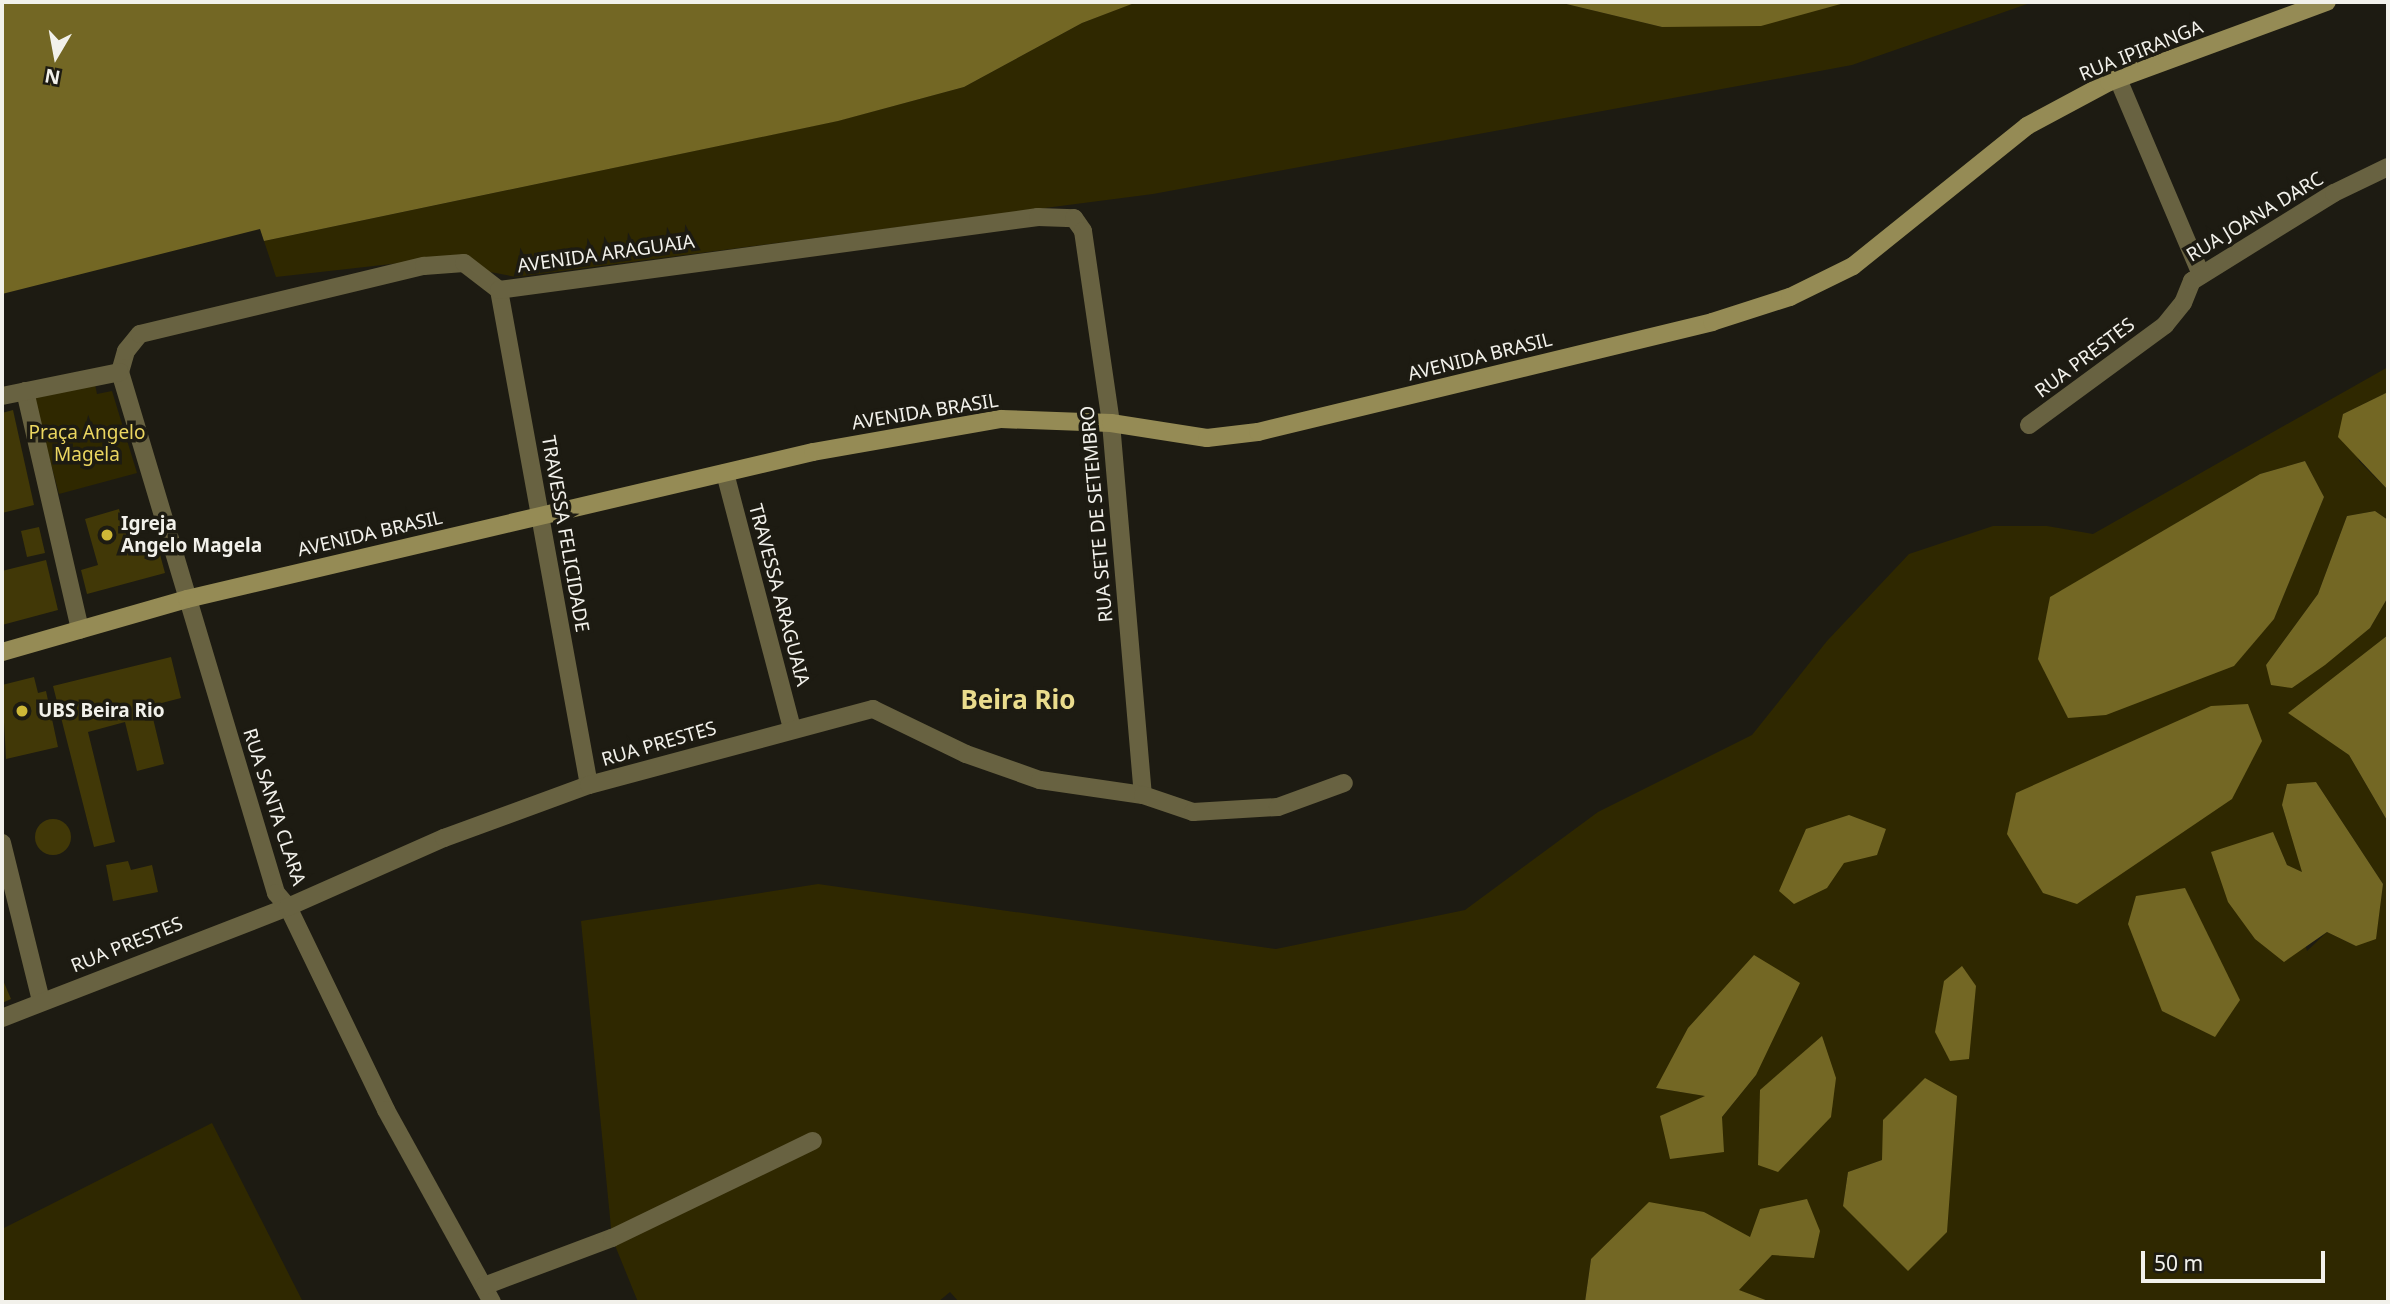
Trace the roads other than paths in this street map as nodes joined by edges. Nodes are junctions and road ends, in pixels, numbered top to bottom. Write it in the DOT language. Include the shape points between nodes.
graph roads {
  1 [pos="2327,2"];
  2 [pos="2118,79"];
  3 [pos="2388,167"];
  4 [pos="1083,231"];
  5 [pos="1853,266"];
  6 [pos="2201,275"];
  7 [pos="499,290"];
  8 [pos="2165,324"];
  9 [pos="120,372"];
  10 [pos="25,391"];
  11 [pos="2,396"];
  12 [pos="1111,423"];
  13 [pos="2029,425"];
  14 [pos="725,473"];
  15 [pos="541,515"];
  16 [pos="187,599"];
  17 [pos="80,630"];
  18 [pos="2,652"];
  19 [pos="792,729"];
  20 [pos="1343,783"];
  21 [pos="589,785"];
  22 [pos="1143,794"];
  23 [pos="2,843"];
  24 [pos="288,907"];
  25 [pos="41,1001"];
  26 [pos="2,1018"];
  27 [pos="813,1141"];
  28 [pos="484,1286"];
  29 [pos="492,1302"];
  1 -- 2 [label="street, RUA IPIRANGA"];
  2 -- 5 [label="street, RUA IPIRANGA" via="2027,126 1958,187"];
  2 -- 6 [label="street"];
  3 -- 6 [label="street, RUA JOANA DARC" via="2334,192"];
  4 -- 7 [label="street, AVENIDA ARAGUAIA" via="1074,218 1038,217"];
  4 -- 12 [label="street, RUA SETE DE SETEMBRO"];
  5 -- 12 [label="street, AVENIDA BRASIL" via="1790,297 1712,323 1258,432 1207,438"];
  6 -- 8 [label="street, RUA JOANA DARC"];
  7 -- 9 [label="street, AVENIDA ARAGUAIA" via="464,263 424,266 140,334 126,351"];
  7 -- 15 [label="street, TRAVESSA FELICIDADE"];
  8 -- 13 [label="street, RUA PRESTES"];
  9 -- 10 [label="street"];
  9 -- 16 [label="street, RUA SANTA CLARA"];
  10 -- 11 [label="street"];
  10 -- 17 [label="street"];
  12 -- 14 [label="street, AVENIDA BRASIL" via="1001,419"];
  12 -- 22 [label="street, RUA SETE DE SETEMBRO"];
  14 -- 15 [label="street, AVENIDA BRASIL"];
  14 -- 19 [label="street, TRAVESSA ARAGUAIA"];
  15 -- 16 [label="street, AVENIDA BRASIL"];
  15 -- 21 [label="street, TRAVESSA FELICIDADE"];
  16 -- 17 [label="street, AVENIDA BRASIL"];
  16 -- 24 [label="street, RUA SANTA CLARA" via="276,893"];
  17 -- 18 [label="street, AVENIDA BRASIL"];
  19 -- 21 [label="street, RUA PRESTES"];
  19 -- 22 [label="street, RUA PRESTES" via="873,709 966,754 1040,780"];
  20 -- 22 [label="street, RUA PRESTES" via="1278,807 1193,811"];
  21 -- 24 [label="street, RUA PRESTES" via="444,838"];
  23 -- 25 [label="street"];
  24 -- 25 [label="street, RUA PRESTES"];
  24 -- 28 [label="street, RUA SANTA CLARA" via="386,1110"];
  25 -- 26 [label="street, RUA PRESTES"];
  27 -- 28 [label="street" via="612,1238"];
  28 -- 29 [label="street, RUA SANTA CLARA"];
}
